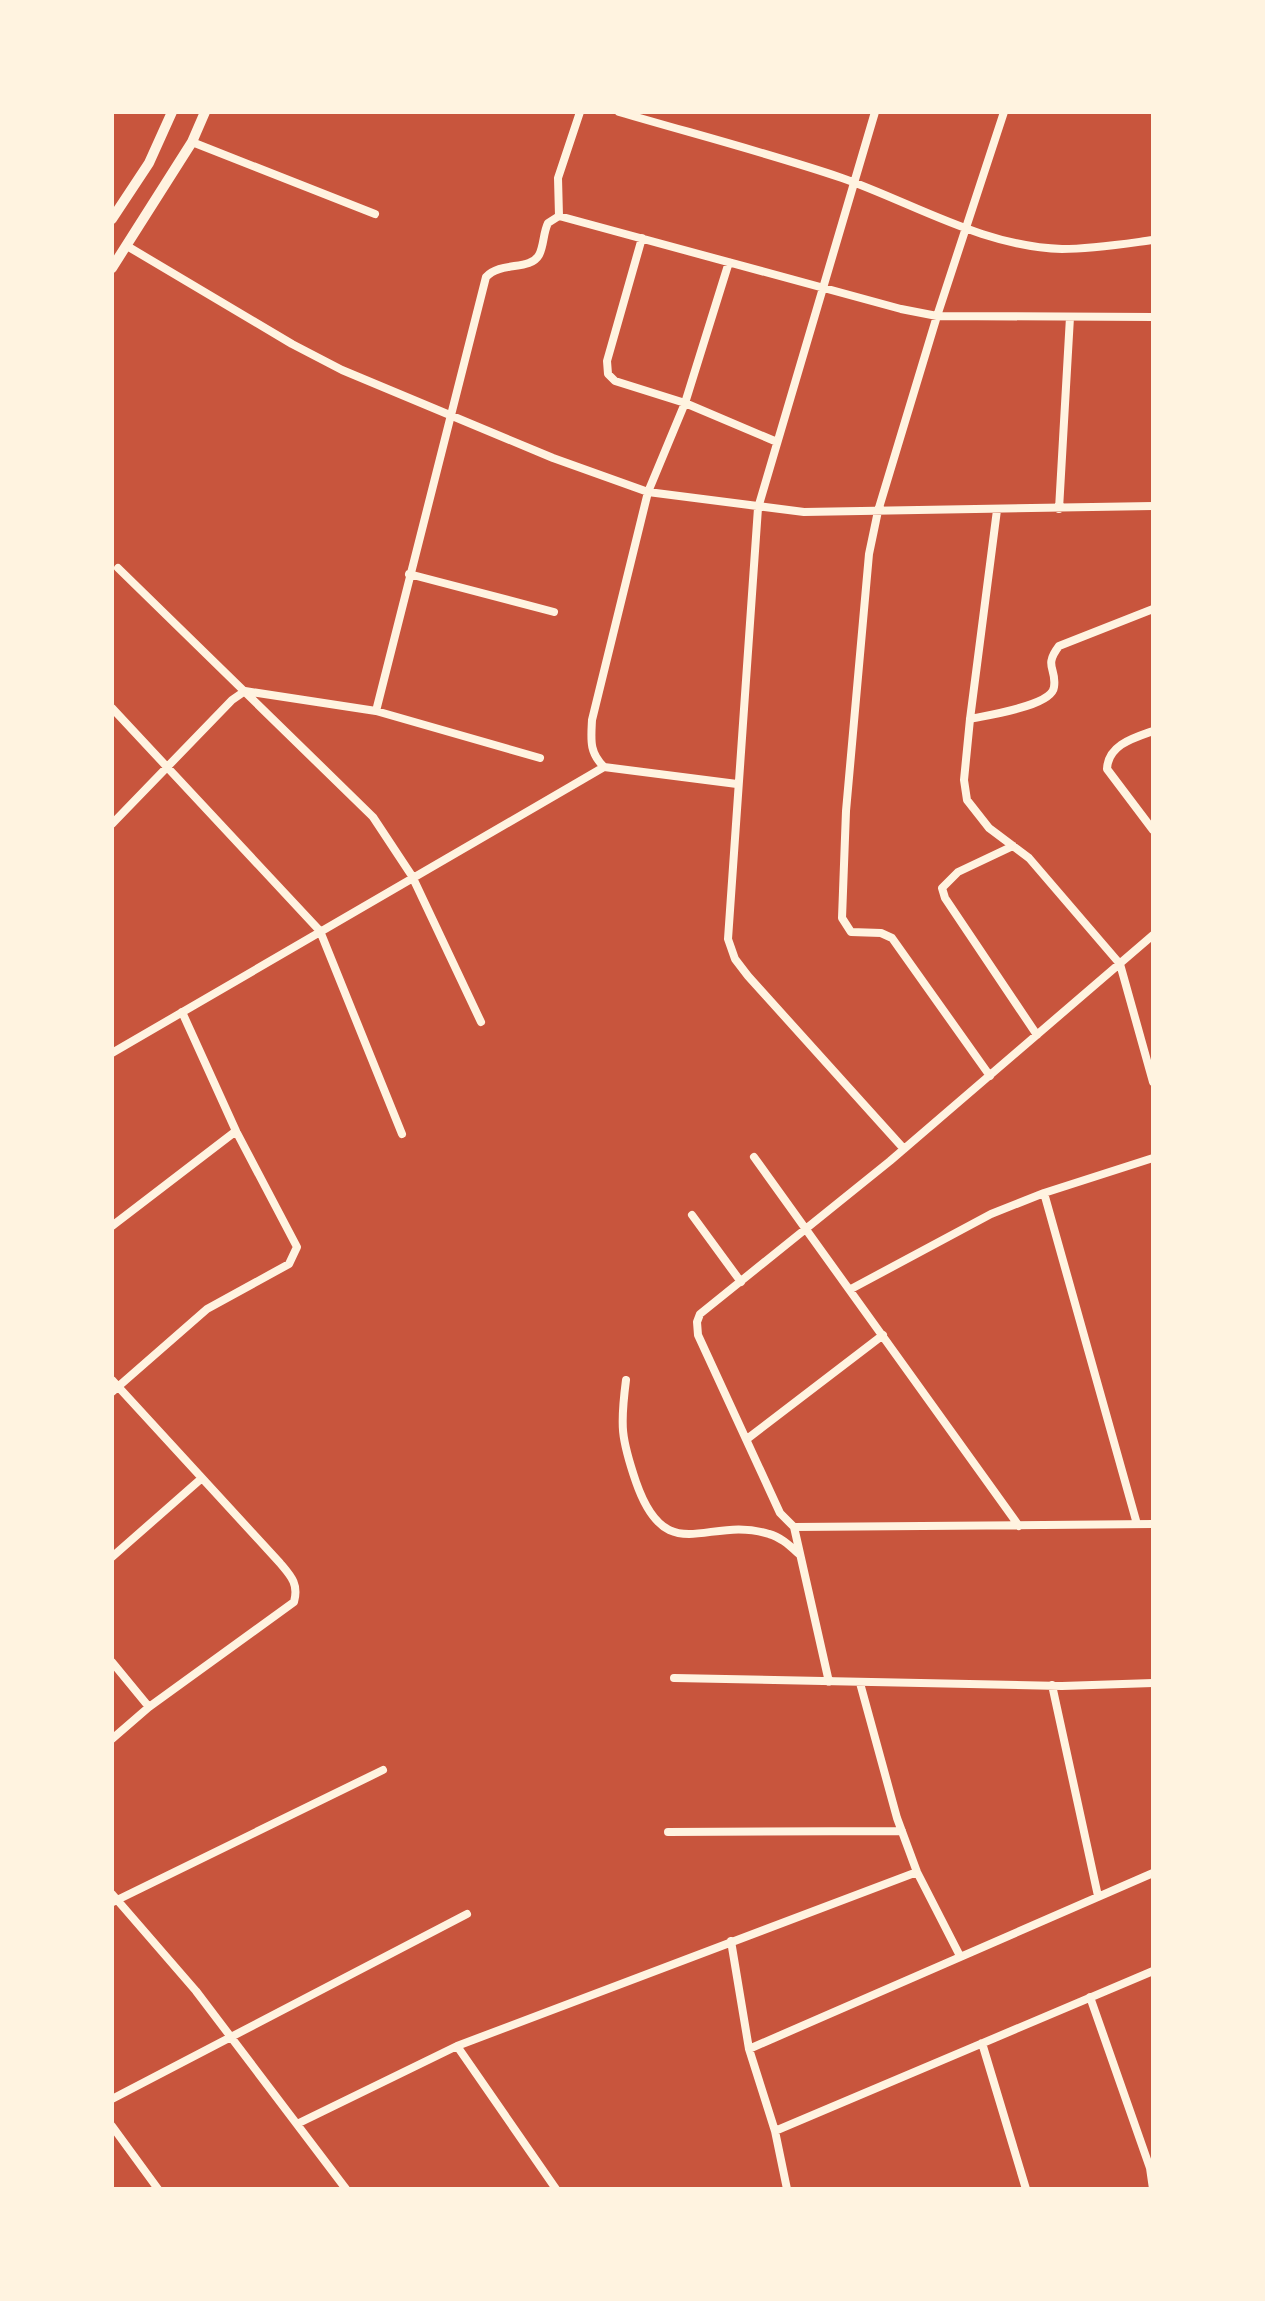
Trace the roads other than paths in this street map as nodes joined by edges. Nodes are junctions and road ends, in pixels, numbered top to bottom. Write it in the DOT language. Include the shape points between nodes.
graph roads {
  1 [pos="172,112"];
  2 [pos="205,112"];
  3 [pos="580,112"];
  4 [pos="619,112"];
  5 [pos="662,112"];
  6 [pos="875,112"];
  7 [pos="1004,112"];
  8 [pos="658,123"];
  9 [pos="192,142"];
  10 [pos="853,182"];
  11 [pos="375,214"];
  12 [pos="559,216"];
  13 [pos="112,219"];
  14 [pos="965,228"];
  15 [pos="642,238"];
  16 [pos="1153,240"];
  17 [pos="127,246"];
  18 [pos="729,262"];
  19 [pos="112,268"];
  20 [pos="824,288"];
  21 [pos="937,316"];
  22 [pos="1070,317"];
  23 [pos="1153,317"];
  24 [pos="685,403"];
  25 [pos="450,416"];
  26 [pos="777,442"];
  27 [pos="648,492"];
  28 [pos="1153,506"];
  29 [pos="758,508"];
  30 [pos="1059,509"];
  31 [pos="997,510"];
  32 [pos="878,511"];
  33 [pos="118,568"];
  34 [pos="409,574"];
  35 [pos="1153,609"];
  36 [pos="554,612"];
  37 [pos="245,691"];
  38 [pos="112,708"];
  39 [pos="376,711"];
  40 [pos="970,719"];
  41 [pos="1153,731"];
  42 [pos="540,758"];
  43 [pos="170,767"];
  44 [pos="604,767"];
  45 [pos="737,784"];
  46 [pos="112,824"];
  47 [pos="1153,830"];
  48 [pos="1013,846"];
  49 [pos="412,876"];
  50 [pos="320,931"];
  51 [pos="1153,935"];
  52 [pos="1120,964"];
  53 [pos="182,1012"];
  54 [pos="481,1022"];
  55 [pos="1037,1035"];
  56 [pos="112,1053"];
  57 [pos="990,1076"];
  58 [pos="1153,1082"];
  59 [pos="236,1131"];
  60 [pos="402,1134"];
  61 [pos="904,1149"];
  62 [pos="754,1157"];
  63 [pos="1153,1158"];
  64 [pos="1044,1193"];
  65 [pos="692,1215"];
  66 [pos="112,1226"];
  67 [pos="808,1229"];
  68 [pos="741,1282"];
  69 [pos="851,1289"];
  70 [pos="883,1335"];
  71 [pos="626,1380"];
  72 [pos="114,1386"];
  73 [pos="747,1439"];
  74 [pos="202,1478"];
  75 [pos="1137,1524"];
  76 [pos="1153,1524"];
  77 [pos="1019,1526"];
  78 [pos="794,1527"];
  79 [pos="800,1555"];
  80 [pos="112,1557"];
  81 [pos="112,1662"];
  82 [pos="674,1678"];
  83 [pos="829,1682"];
  84 [pos="860,1683"];
  85 [pos="1153,1683"];
  86 [pos="1052,1685"];
  87 [pos="149,1707"];
  88 [pos="112,1739"];
  89 [pos="383,1770"];
  90 [pos="902,1831"];
  91 [pos="668,1832"];
  92 [pos="917,1872"];
  93 [pos="1153,1873"];
  94 [pos="1098,1896"];
  95 [pos="114,1899"];
  96 [pos="467,1914"];
  97 [pos="731,1941"];
  98 [pos="960,1956"];
  99 [pos="1153,1971"];
  100 [pos="1090,1997"];
  101 [pos="232,2037"];
  102 [pos="982,2043"];
  103 [pos="457,2046"];
  104 [pos="749,2049"];
  105 [pos="112,2099"];
  106 [pos="299,2123"];
  107 [pos="112,2126"];
  108 [pos="775,2131"];
  109 [pos="158,2189"];
  110 [pos="346,2189"];
  111 [pos="556,2189"];
  112 [pos="787,2189"];
  113 [pos="1026,2189"];
  114 [pos="1153,2189"];
  1 -- 13 [label="street" via="149,163"];
  2 -- 9 [label="street"];
  3 -- 12 [label="street" via="558,178"];
  4 -- 8 [label="street"];
  5 -- 8 [label="street"];
  6 -- 10 [label="street"];
  7 -- 14 [label="street"];
  8 -- 10 [label="street"];
  9 -- 11 [label="street"];
  9 -- 17 [label="street"];
  10 -- 14 [label="street"];
  10 -- 20 [label="street"];
  12 -- 15 [label="street"];
  12 -- 25 [label="street" via="548,223 532,262 494,269 486,277"];
  14 -- 16 [label="street" via="1059,249"];
  14 -- 21 [label="street"];
  15 -- 18 [label="street"];
  15 -- 24 [label="street" via="607,361 608,374 615,381"];
  17 -- 19 [label="street"];
  17 -- 25 [label="street" via="292,344"];
  18 -- 20 [label="street"];
  18 -- 24 [label="street"];
  20 -- 21 [label="street"];
  20 -- 26 [label="street"];
  21 -- 22 [label="street"];
  21 -- 32 [label="street"];
  22 -- 23 [label="street"];
  22 -- 30 [label="street"];
  24 -- 26 [label="street"];
  24 -- 27 [label="street"];
  25 -- 27 [label="street"];
  25 -- 34 [label="street"];
  26 -- 29 [label="street"];
  27 -- 29 [label="street"];
  27 -- 44 [label="street" via="592,720 593,756"];
  28 -- 30 [label="street"];
  29 -- 32 [label="street"];
  29 -- 45 [label="street"];
  30 -- 31 [label="street"];
  31 -- 32 [label="street"];
  31 -- 40 [label="street"];
  32 -- 57 [label="street" via="869,554 848,781 842,918 851,932 892,938"];
  33 -- 37 [label="street"];
  34 -- 36 [label="street"];
  34 -- 39 [label="street"];
  35 -- 40 [label="street" via="1059,646 1050,668 1052,695 1041,702"];
  37 -- 39 [label="street"];
  37 -- 43 [label="street"];
  37 -- 49 [label="street" via="373,817"];
  38 -- 43 [label="street"];
  39 -- 42 [label="street"];
  40 -- 48 [label="street" via="967,800 983,822"];
  41 -- 47 [label="street" via="1117,747 1107,769"];
  43 -- 46 [label="street"];
  43 -- 50 [label="street"];
  44 -- 45 [label="street"];
  44 -- 49 [label="street"];
  45 -- 61 [label="street" via="728,908 728,939 735,959"];
  48 -- 52 [label="street"];
  48 -- 55 [label="street" via="958,872 942,888"];
  49 -- 50 [label="street"];
  49 -- 54 [label="street"];
  50 -- 53 [label="street"];
  50 -- 60 [label="street"];
  51 -- 52 [label="street"];
  52 -- 55 [label="street"];
  52 -- 58 [label="street"];
  53 -- 56 [label="street"];
  53 -- 59 [label="street"];
  55 -- 57 [label="street"];
  57 -- 61 [label="street"];
  59 -- 66 [label="street"];
  59 -- 72 [label="street" via="291,1234 295,1257 199,1315"];
  61 -- 67 [label="street"];
  62 -- 67 [label="street"];
  63 -- 64 [label="street"];
  64 -- 69 [label="street" via="963,1227"];
  64 -- 75 [label="street"];
  65 -- 68 [label="street"];
  67 -- 68 [label="street"];
  67 -- 69 [label="street"];
  68 -- 73 [label="street" via="697,1322 698,1335"];
  69 -- 70 [label="street"];
  70 -- 73 [label="street"];
  70 -- 77 [label="street"];
  71 -- 79 [label="street" via="622,1442 653,1520 674,1532 767,1533"];
  72 -- 74 [label="street"];
  73 -- 78 [label="street" via="780,1513"];
  74 -- 80 [label="street"];
  74 -- 87 [label="street" via="287,1571 297,1591 294,1602"];
  75 -- 76 [label="street"];
  75 -- 77 [label="street"];
  77 -- 78 [label="street"];
  78 -- 79 [label="street"];
  79 -- 83 [label="street"];
  81 -- 87 [label="street"];
  82 -- 83 [label="street"];
  83 -- 84 [label="street"];
  84 -- 86 [label="street"];
  84 -- 90 [label="street"];
  85 -- 86 [label="street"];
  86 -- 94 [label="street"];
  87 -- 88 [label="street"];
  89 -- 95 [label="street"];
  90 -- 91 [label="street"];
  90 -- 92 [label="street"];
  92 -- 97 [label="street"];
  92 -- 98 [label="street"];
  93 -- 94 [label="street"];
  94 -- 98 [label="street"];
  95 -- 101 [label="street"];
  96 -- 101 [label="street"];
  97 -- 103 [label="street"];
  97 -- 104 [label="street"];
  98 -- 104 [label="street"];
  99 -- 100 [label="street"];
  100 -- 102 [label="street"];
  100 -- 114 [label="street"];
  101 -- 105 [label="street"];
  101 -- 106 [label="street"];
  102 -- 108 [label="street"];
  102 -- 113 [label="street"];
  103 -- 106 [label="street"];
  103 -- 111 [label="street"];
  104 -- 108 [label="street"];
  106 -- 110 [label="street"];
  107 -- 109 [label="street"];
  108 -- 112 [label="street"];
}
